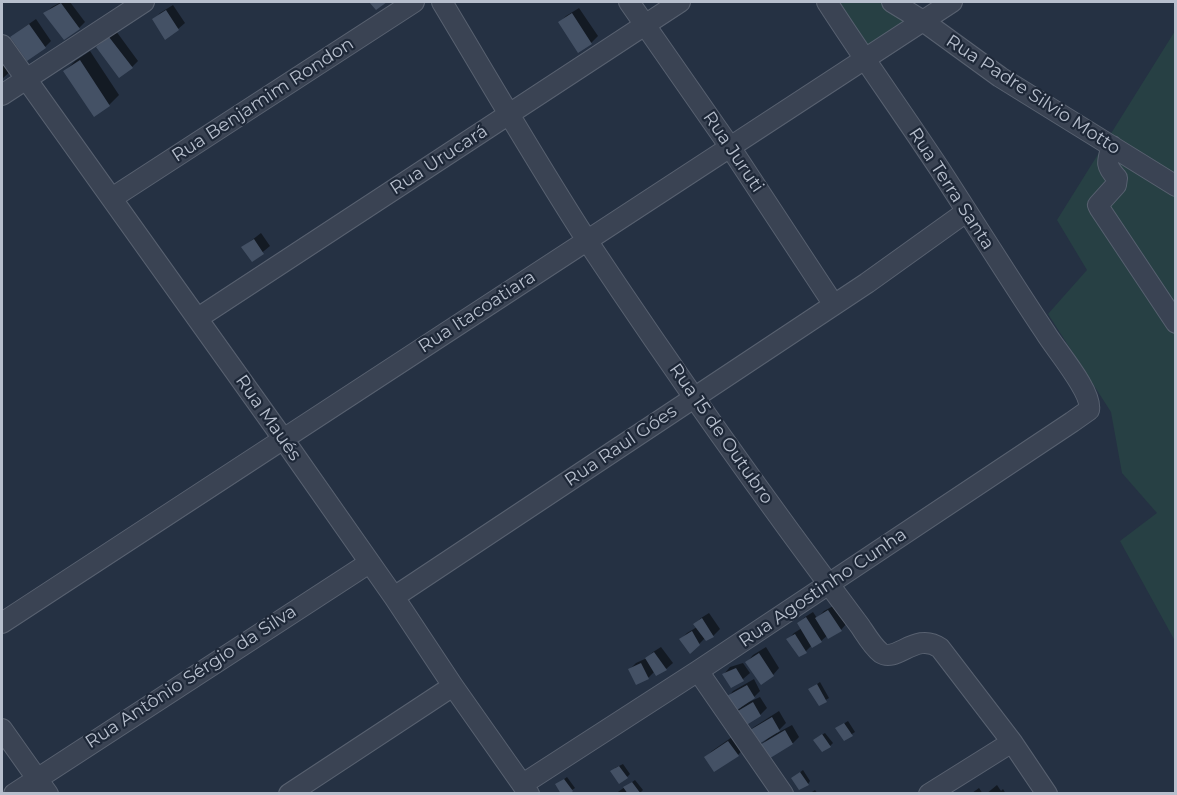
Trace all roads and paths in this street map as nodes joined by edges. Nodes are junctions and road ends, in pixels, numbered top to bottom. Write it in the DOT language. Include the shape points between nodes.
graph roads {
  1 [pos="144,2"];
  2 [pos="414,2"];
  3 [pos="442,2"];
  4 [pos="629,2"];
  5 [pos="680,2"];
  6 [pos="827,2"];
  7 [pos="892,2"];
  8 [pos="952,2"];
  9 [pos="923,21"];
  10 [pos="645,25"];
  11 [pos="2,45"];
  12 [pos="864,59"];
  13 [pos="25,79"];
  14 [pos="2,94"];
  15 [pos="509,114"];
  16 [pos="1112,146"];
  17 [pos="730,147"];
  18 [pos="1176,186"];
  19 [pos="112,198"];
  20 [pos="966,212"];
  21 [pos="587,240"];
  22 [pos="1170,302"];
  23 [pos="834,305"];
  24 [pos="198,318"];
  25 [pos="1176,324"];
  26 [pos="1076,377"];
  27 [pos="694,398"];
  28 [pos="284,440"];
  29 [pos="369,562"];
  30 [pos="828,585"];
  31 [pos="394,597"];
  32 [pos="2,623"];
  33 [pos="698,671"];
  34 [pos="453,686"];
  35 [pos="2,729"];
  36 [pos="1012,742"];
  37 [pos="43,786"];
  38 [pos="526,789"];
  39 [pos="14,794"];
  40 [pos="289,794"];
  41 [pos="783,794"];
  42 [pos="929,794"];
  43 [pos="1047,794"];
  1 -- 13 [label="street"];
  2 -- 19 [label="street, Rua Benjamim Rondon"];
  3 -- 15 [label="street, Rua 15 de Outubro"];
  4 -- 10 [label="street, Rua Juruti"];
  5 -- 10 [label="street, Rua Urucará"];
  6 -- 12 [label="street, Rua Terra Santa"];
  7 -- 9 [label="street, Rua Padre Silvio Motto"];
  8 -- 9 [label="street, Rua Itacoatiara"];
  9 -- 12 [label="street, Rua Itacoatiara"];
  9 -- 16 [label="street, Rua Padre Silvio Motto" via="1000,77"];
  10 -- 15 [label="street, Rua Urucará"];
  10 -- 17 [label="street, Rua Juruti"];
  11 -- 13 [label="street, Rua Maués"];
  12 -- 17 [label="street, Rua Itacoatiara"];
  12 -- 20 [label="street, Rua Terra Santa"];
  13 -- 14 [label="street"];
  13 -- 19 [label="street, Rua Maués"];
  15 -- 21 [label="street, Rua 15 de Outubro"];
  15 -- 24 [label="street, Rua Urucará"];
  16 -- 18 [label="street, Rua Padre Silvio Motto"];
  16 -- 22 [label="street" via="1107,161 1117,178 1116,185 1098,204"];
  17 -- 21 [label="street, Rua Itacoatiara"];
  17 -- 23 [label="street, Rua Juruti"];
  19 -- 24 [label="street, Rua Maués"];
  20 -- 23 [label="street, Rua Raul Góes"];
  20 -- 26 [label="street, Rua Terra Santa"];
  21 -- 27 [label="street, Rua 15 de Outubro"];
  21 -- 28 [label="street, Rua Itacoatiara"];
  22 -- 25 [label="street"];
  23 -- 27 [label="street, Rua Raul Góes"];
  24 -- 28 [label="street, Rua Maués"];
  26 -- 30 [label="street, Rua Agostinho Cunha" via="1089,398 1087,412"];
  27 -- 30 [label="street, Rua 15 de Outubro"];
  27 -- 31 [label="street, Rua Raul Góes"];
  28 -- 29 [label="street, Rua Maués"];
  28 -- 32 [label="street, Rua Itacoatiara"];
  29 -- 31 [label="street, Rua Maués"];
  29 -- 37 [label="street, Rua Antônio Sérgio da Silva"];
  30 -- 33 [label="street, Rua Agostinho Cunha"];
  30 -- 36 [label="street, Rua 15 de Outubro" via="884,655 920,643 940,648"];
  31 -- 34 [label="street, Rua Maués"];
  33 -- 38 [label="street, Rua Agostinho Cunha"];
  33 -- 41 [label="street"];
  34 -- 38 [label="street, Rua Maués"];
  34 -- 40 [label="street"];
  35 -- 37 [label="street"];
  36 -- 42 [label="street"];
  36 -- 43 [label="street, Rua 15 de Outubro"];
  37 -- 39 [label="street, Rua Antônio Sérgio da Silva"];
}
